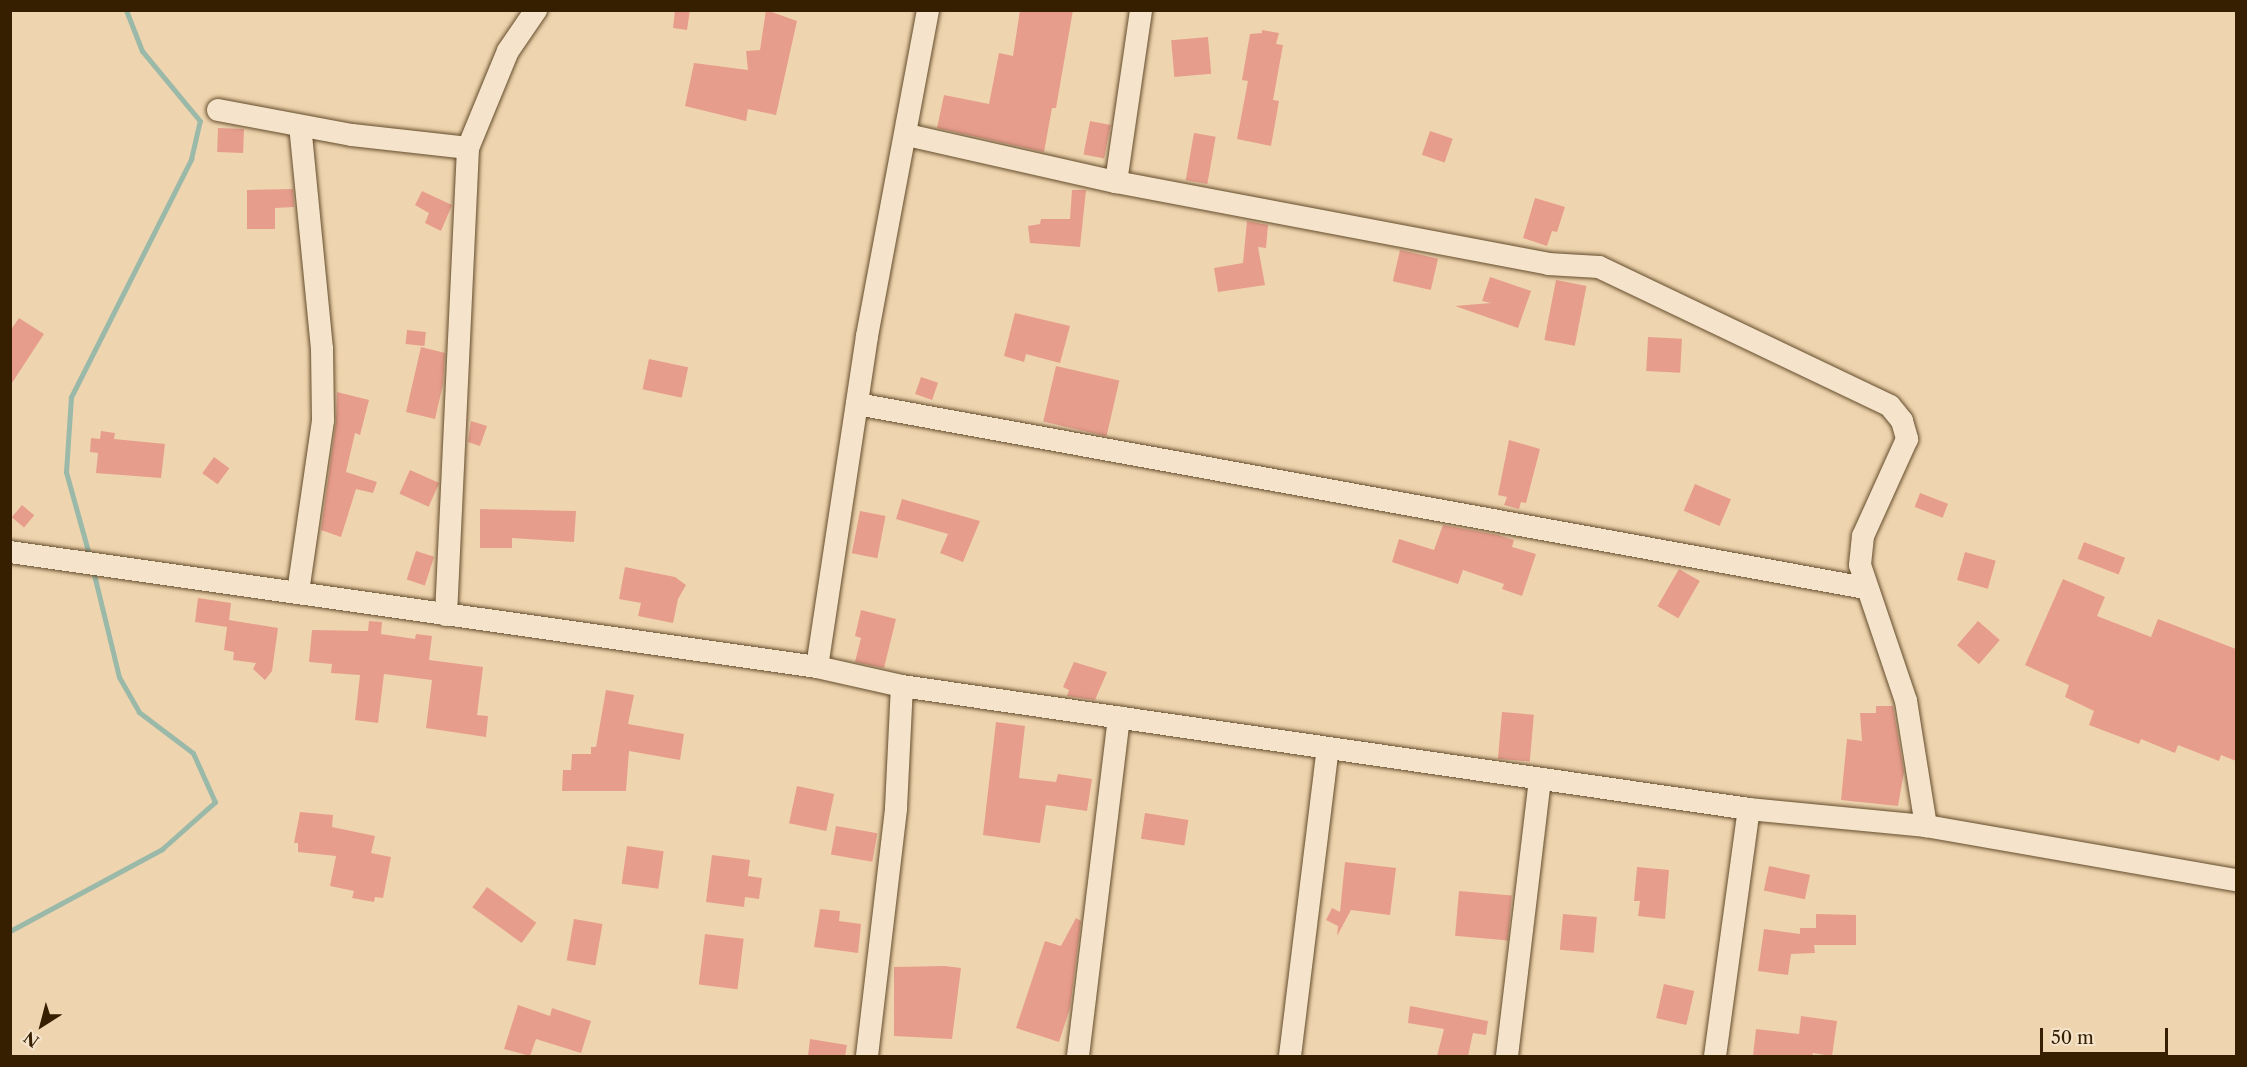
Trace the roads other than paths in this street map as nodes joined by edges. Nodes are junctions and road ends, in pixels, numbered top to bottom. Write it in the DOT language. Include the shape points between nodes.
graph roads {
  1 [pos="536,10"];
  2 [pos="928,10"];
  3 [pos="1141,10"];
  4 [pos="218,110"];
  5 [pos="300,126"];
  6 [pos="907,135"];
  7 [pos="468,148"];
  8 [pos="1116,182"];
  9 [pos="857,404"];
  10 [pos="10,552"];
  11 [pos="1865,588"];
  12 [pos="298,592"];
  13 [pos="447,615"];
  14 [pos="817,667"];
  15 [pos="902,686"];
  16 [pos="1119,717"];
  17 [pos="1328,748"];
  18 [pos="1540,779"];
  19 [pos="1749,809"];
  20 [pos="1926,826"];
  21 [pos="2236,880"];
  22 [pos="867,1056"];
  23 [pos="1078,1056"];
  24 [pos="1290,1056"];
  25 [pos="1507,1056"];
  26 [pos="1715,1056"];
  1 -- 7 [label="street" via="508,51"];
  2 -- 6 [label="street"];
  3 -- 8 [label="street"];
  4 -- 5 [label="street"];
  5 -- 7 [label="street"];
  5 -- 12 [label="street" via="322,349 323,420"];
  6 -- 8 [label="street"];
  6 -- 9 [label="street"];
  7 -- 13 [label="street"];
  8 -- 11 [label="street" via="1548,264 1599,267 1890,406 1902,421 1907,439 1863,536 1860,565"];
  9 -- 11 [label="street"];
  9 -- 14 [label="street"];
  10 -- 12 [label="street"];
  11 -- 20 [label="street" via="1906,701"];
  12 -- 13 [label="street"];
  13 -- 14 [label="street"];
  14 -- 15 [label="street"];
  15 -- 16 [label="street"];
  15 -- 22 [label="street" via="896,808"];
  16 -- 17 [label="street"];
  16 -- 23 [label="street"];
  17 -- 18 [label="street"];
  17 -- 24 [label="street"];
  18 -- 19 [label="street"];
  18 -- 25 [label="street"];
  19 -- 20 [label="street"];
  19 -- 26 [label="street"];
  20 -- 21 [label="street"];
}
